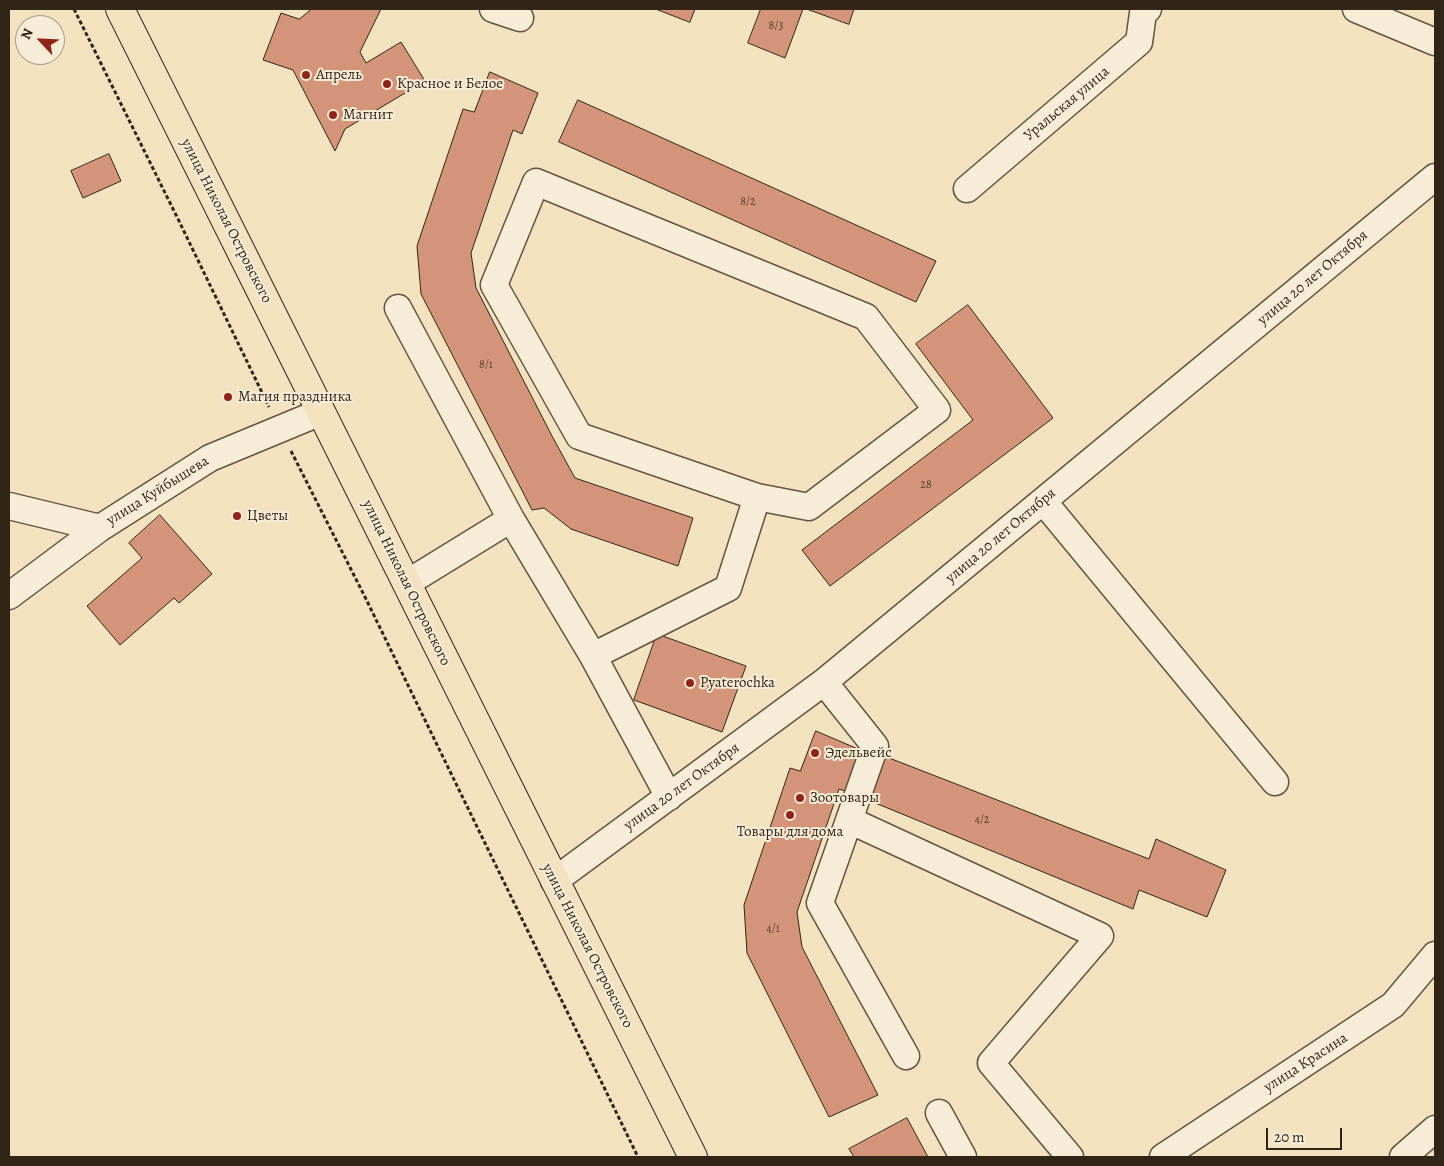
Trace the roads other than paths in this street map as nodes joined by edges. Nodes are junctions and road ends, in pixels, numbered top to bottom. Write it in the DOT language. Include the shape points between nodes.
graph roads {
  1 [pos="120,9"];
  2 [pos="494,9"];
  3 [pos="1148,9"];
  4 [pos="1356,9"];
  5 [pos="520,18"];
  6 [pos="1435,42"];
  7 [pos="1435,176"];
  8 [pos="966,189"];
  9 [pos="398,308"];
  10 [pos="321,412"];
  11 [pos="757,496"];
  12 [pos="1043,501"];
  13 [pos="9,506"];
  14 [pos="511,520"];
  15 [pos="100,528"];
  16 [pos="406,583"];
  17 [pos="9,596"];
  18 [pos="593,656"];
  19 [pos="824,682"];
  20 [pos="1275,782"];
  21 [pos="668,797"];
  22 [pos="849,820"];
  23 [pos="554,881"];
  24 [pos="1435,955"];
  25 [pos="906,1056"];
  26 [pos="939,1113"];
  27 [pos="1435,1129"];
  28 [pos="693,1157"];
  29 [pos="963,1157"];
  30 [pos="1070,1157"];
  31 [pos="1163,1157"];
  32 [pos="1403,1157"];
  1 -- 10 [label="main road, улица Николая Островского"];
  2 -- 5 [label="street"];
  3 -- 8 [label="street, Уральская улица" via="1143,13 1139,42"];
  4 -- 6 [label="street"];
  7 -- 12 [label="street, улица 20 лет Октября"];
  9 -- 14 [label="street"];
  10 -- 15 [label="street, улица Куйбышева" via="210,458"];
  10 -- 16 [label="main road, улица Николая Островского"];
  11 -- 11 [label="street" via="810,507 937,410 866,318 536,182 494,285 579,436"];
  11 -- 18 [label="street" via="728,588"];
  12 -- 19 [label="street, улица 20 лет Октября"];
  12 -- 20 [label="street"];
  13 -- 15 [label="street"];
  14 -- 16 [label="street"];
  14 -- 18 [label="street"];
  15 -- 17 [label="street, улица Куйбышева"];
  16 -- 23 [label="main road, улица Николая Островского"];
  18 -- 21 [label="street"];
  19 -- 21 [label="street, улица 20 лет Октября"];
  19 -- 22 [label="street" via="875,746"];
  21 -- 23 [label="street, улица 20 лет Октября"];
  22 -- 25 [label="street" via="820,903"];
  22 -- 30 [label="street" via="1100,936 991,1063"];
  23 -- 28 [label="main road, улица Николая Островского"];
  24 -- 31 [label="street, улица Красина" via="1393,1006"];
  26 -- 29 [label="street"];
  27 -- 32 [label="street"];
}
